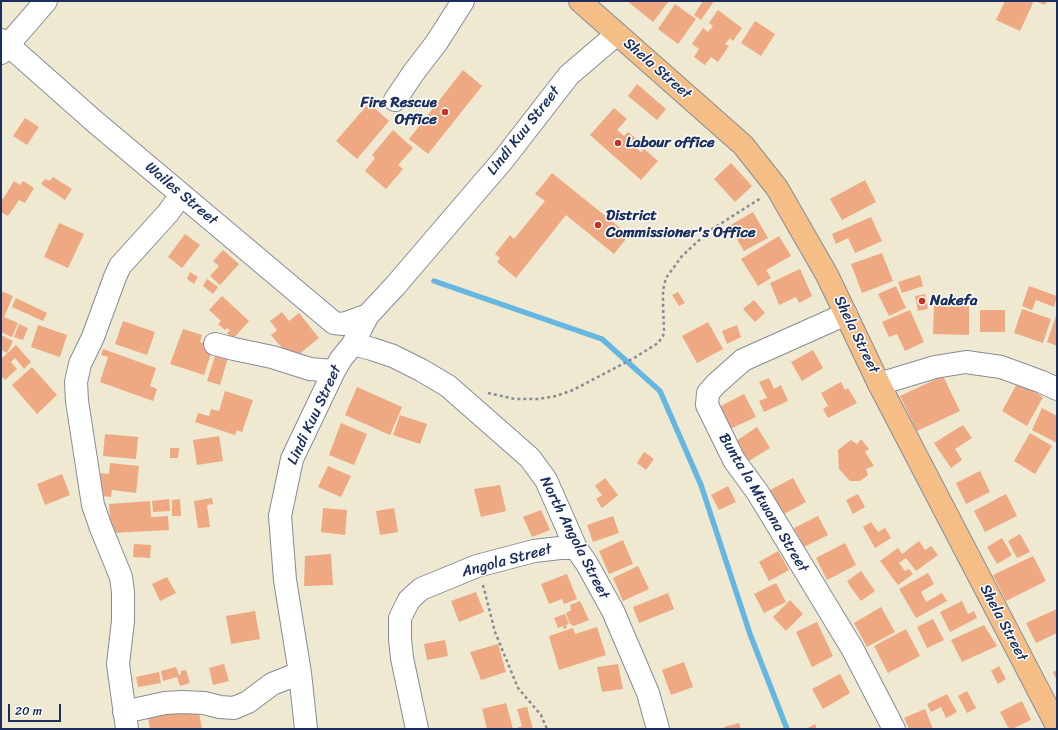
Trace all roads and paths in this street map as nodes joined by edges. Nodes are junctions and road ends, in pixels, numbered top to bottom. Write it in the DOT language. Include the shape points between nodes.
graph roads {
  1 [pos="46,1"];
  2 [pos="463,1"];
  3 [pos="580,1"];
  4 [pos="617,34"];
  5 [pos="3,45"];
  6 [pos="395,100"];
  7 [pos="777,188"];
  8 [pos="181,195"];
  9 [pos="846,314"];
  10 [pos="368,315"];
  11 [pos="215,344"];
  12 [pos="353,344"];
  13 [pos="334,371"];
  14 [pos="879,384"];
  15 [pos="1057,389"];
  16 [pos="484,392"];
  17 [pos="576,548"];
  18 [pos="477,566"];
  19 [pos="300,673"];
  20 [pos="648,693"];
  21 [pos="126,720"];
  22 [pos="1057,726"];
  23 [pos="306,729"];
  24 [pos="417,729"];
  25 [pos="547,729"];
  26 [pos="658,729"];
  27 [pos="673,729"];
  28 [pos="894,729"];
  1 -- 5 [label="street"];
  2 -- 6 [label="street"];
  3 -- 4 [label="main road, Shela Street"];
  4 -- 7 [label="main road, Shela Street" via="743,145"];
  4 -- 10 [label="street, Lindi Kuu Street" via="569,74 503,160"];
  5 -- 8 [label="street, Wailes Street"];
  7 -- 9 [label="main road, Shela Street"];
  7 -- 16 [label="path" via="709,231 682,256 666,278 663,290 664,330 658,343 573,390 556,396 515,399"];
  8 -- 10 [label="street, Wailes Street" via="334,323 343,324"];
  8 -- 21 [label="street" via="120,266 80,364 76,382 93,505 121,577 123,621 118,664"];
  9 -- 14 [label="main road, Shela Street"];
  9 -- 28 [label="street, Bunta la Mtwana Street" via="743,360 708,393 707,405 734,460 758,493 852,648"];
  10 -- 12 [label="street, Lindi Kuu Street"];
  11 -- 13 [label="street" via="310,369"];
  12 -- 13 [label="street, Lindi Kuu Street"];
  12 -- 17 [label="street, North Angola Street" via="392,356 448,386 530,458 546,480"];
  13 -- 19 [label="street, Lindi Kuu Street" via="292,460 280,516 285,580"];
  14 -- 15 [label="street" via="934,367 966,362 1002,367"];
  14 -- 22 [label="main road, Shela Street"];
  17 -- 18 [label="street, Angola Street" via="534,551"];
  17 -- 20 [label="street, North Angola Street" via="613,612"];
  18 -- 24 [label="street, Angola Street" via="420,589 409,600 400,618 402,658"];
  18 -- 25 [label="path" via="495,632 518,688 541,715"];
  19 -- 21 [label="street" via="272,684 248,702 234,708 204,703 165,703"];
  19 -- 23 [label="street, Lindi Kuu Street"];
  20 -- 26 [label="street, North Angola Street"];
  20 -- 27 [label="street"];
}
